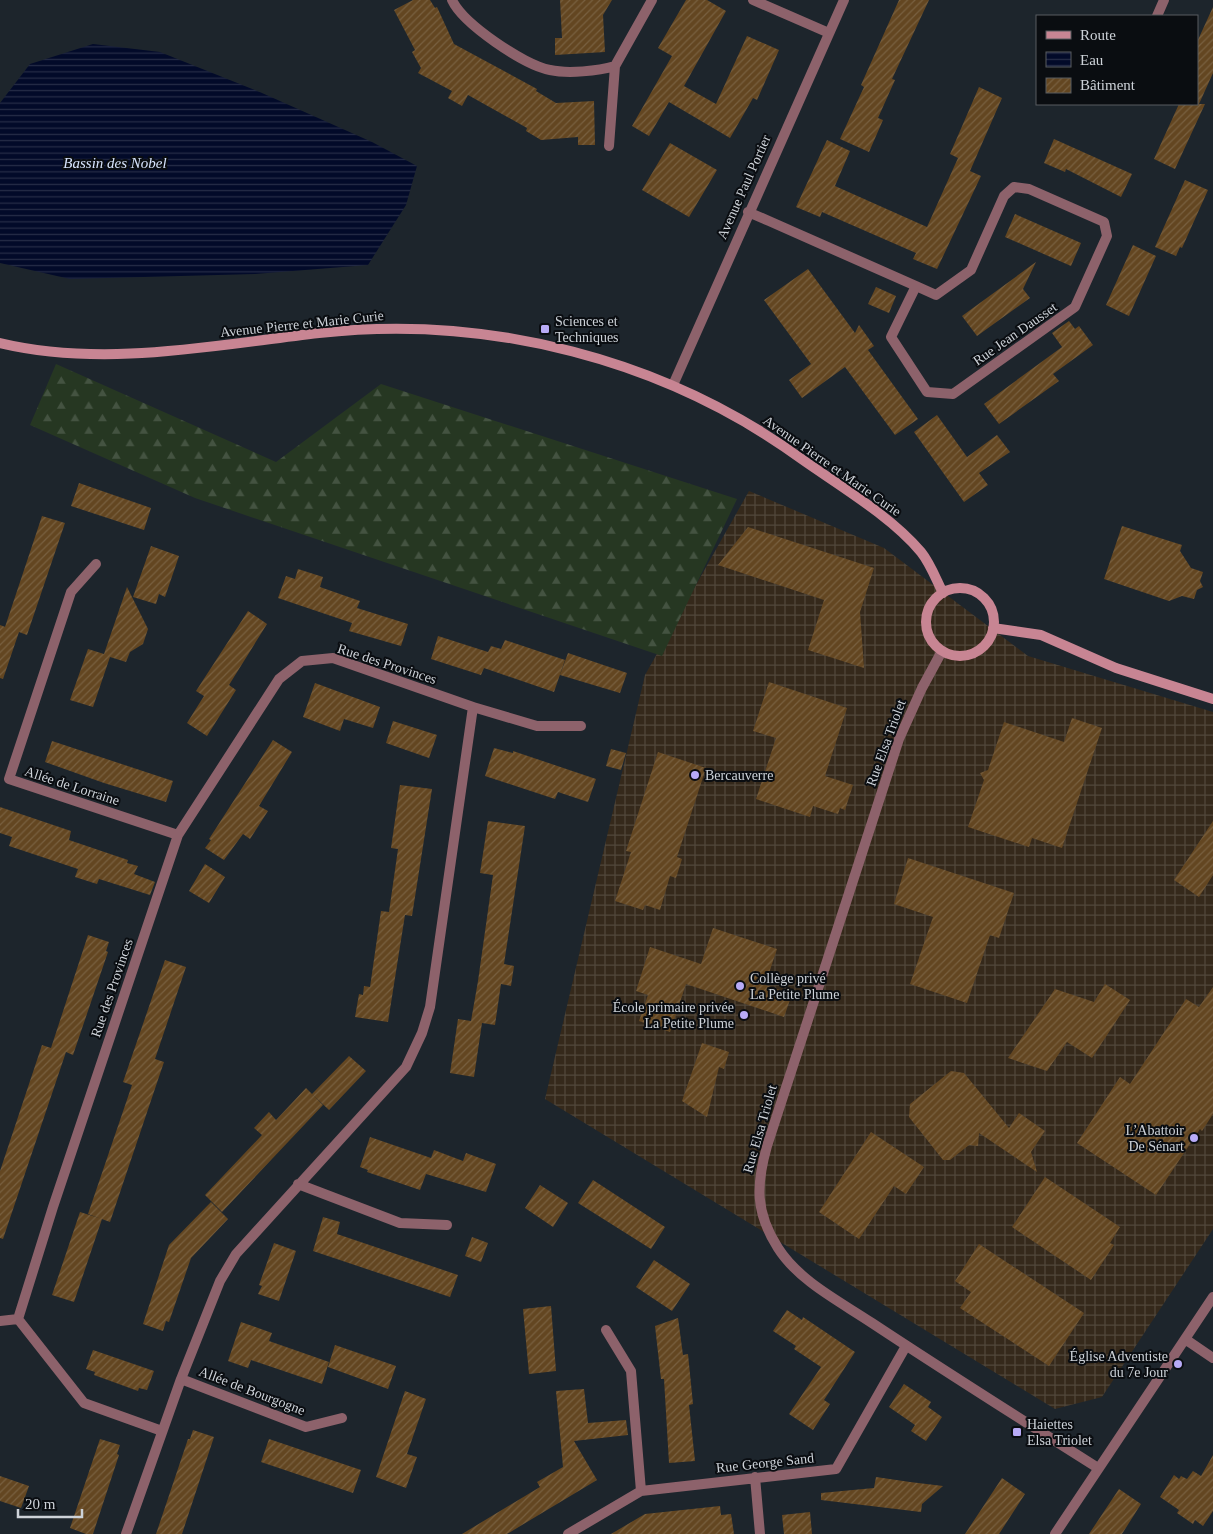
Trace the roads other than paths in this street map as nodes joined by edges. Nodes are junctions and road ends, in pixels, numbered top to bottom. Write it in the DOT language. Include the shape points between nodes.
graph roads {
  1 [pos="452,0"];
  2 [pos="652,0"];
  3 [pos="753,0"];
  4 [pos="844,0"];
  5 [pos="1164,0"];
  6 [pos="1157,15"];
  7 [pos="829,33"];
  8 [pos="615,66"];
  9 [pos="609,146"];
  10 [pos="748,212"];
  11 [pos="916,286"];
  12 [pos="0,343"];
  13 [pos="673,385"];
  14 [pos="96,564"];
  15 [pos="943,593"];
  16 [pos="994,628"];
  17 [pos="942,652"];
  18 [pos="1213,699"];
  19 [pos="473,707"];
  20 [pos="581,726"];
  21 [pos="178,835"];
  22 [pos="298,1184"];
  23 [pos="447,1225"];
  24 [pos="1213,1297"];
  25 [pos="18,1319"];
  26 [pos="0,1321"];
  27 [pos="606,1330"];
  28 [pos="1185,1339"];
  29 [pos="906,1346"];
  30 [pos="1213,1358"];
  31 [pos="181,1379"];
  32 [pos="342,1418"];
  33 [pos="162,1431"];
  34 [pos="1098,1468"];
  35 [pos="756,1477"];
  36 [pos="641,1491"];
  37 [pos="126,1534"];
  38 [pos="568,1534"];
  39 [pos="760,1534"];
  40 [pos="1055,1534"];
  1 -- 8 [label="street" via="458,12 508,51 550,70 600,71"];
  2 -- 8 [label="street"];
  3 -- 7 [label="street"];
  4 -- 7 [label="street, Avenue Paul Portier"];
  5 -- 6 [label="street"];
  7 -- 10 [label="street, Avenue Paul Portier"];
  8 -- 9 [label="street"];
  10 -- 11 [label="street, Rue Jean Dausset"];
  10 -- 13 [label="street, Avenue Paul Portier"];
  11 -- 11 [label="street, Rue Jean Dausset" via="891,337 927,392 953,394 1076,307 1107,236 1104,222 1029,189 1014,187 1004,196 971,270 936,295"];
  12 -- 13 [label="street, Avenue Pierre et Marie Curie" via="62,353 138,355 354,330 457,331 551,346"];
  13 -- 15 [label="street, Avenue Pierre et Marie Curie" via="730,413 787,448 905,534 923,554"];
  14 -- 21 [label="street, Allée de Lorraine" via="71,592 8,779"];
  15 -- 16 [label="street" via="964,588 974,592 990,606"];
  15 -- 17 [label="street" via="928,610 926,622 933,644"];
  16 -- 17 [label="street" via="983,647 974,653 952,656"];
  16 -- 18 [label="street" via="1041,635 1116,668"];
  17 -- 29 [label="street, Rue Elsa Triolet" via="899,739 758,1179 766,1224 778,1248 801,1275"];
  19 -- 20 [label="street, Rue des Provinces" via="537,726"];
  19 -- 21 [label="street, Rue des Provinces" via="333,658 302,661 279,679"];
  19 -- 22 [label="street" via="430,1007 422,1033 406,1067"];
  21 -- 25 [label="street, Rue des Provinces"];
  22 -- 23 [label="street" via="400,1222"];
  22 -- 31 [label="street" via="236,1254 220,1281"];
  24 -- 28 [label="street"];
  25 -- 26 [label="street"];
  25 -- 33 [label="street" via="84,1403"];
  27 -- 36 [label="street" via="631,1372"];
  28 -- 30 [label="street"];
  28 -- 34 [label="street"];
  29 -- 34 [label="street, Rue Elsa Triolet"];
  29 -- 35 [label="street, Rue George Sand" via="836,1469"];
  31 -- 32 [label="street, Allée de Bourgogne" via="306,1427"];
  31 -- 33 [label="street"];
  33 -- 37 [label="street"];
  34 -- 40 [label="street"];
  35 -- 36 [label="street, Rue George Sand"];
  35 -- 39 [label="street"];
  36 -- 38 [label="street, Rue George Sand"];
}
